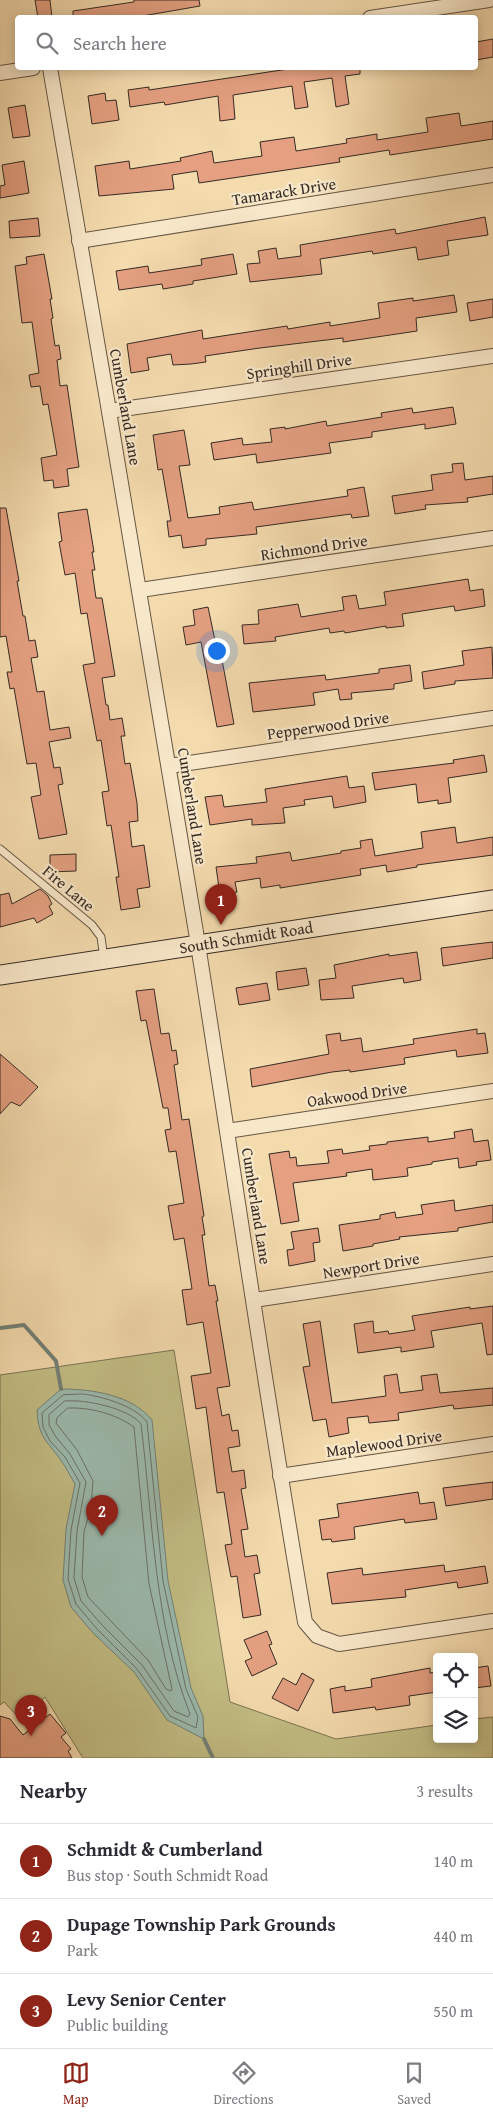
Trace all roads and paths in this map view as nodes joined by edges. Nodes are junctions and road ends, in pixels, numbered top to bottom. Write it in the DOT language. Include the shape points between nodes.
graph roads {
  1 [pos="488,0"];
  2 [pos="390,15"];
  3 [pos="20,70"];
  4 [pos="50,70"];
  5 [pos="0,73"];
  6 [pos="493,175"];
  7 [pos="80,241"];
  8 [pos="493,356"];
  9 [pos="109,411"];
  10 [pos="493,538"];
  11 [pos="140,590"];
  12 [pos="493,718"];
  13 [pos="168,766"];
  14 [pos="0,849"];
  15 [pos="493,900"];
  16 [pos="198,944"];
  17 [pos="104,959"];
  18 [pos="0,975"];
  19 [pos="493,1091"];
  20 [pos="227,1131"];
  21 [pos="493,1264"];
  22 [pos="254,1300"];
  23 [pos="493,1444"];
  24 [pos="280,1476"];
  25 [pos="493,1621"];
  1 -- 2 [label="street"];
  3 -- 5 [label="street"];
  4 -- 7 [label="street, Cumberland Lane"];
  6 -- 7 [label="street, Tamarack Drive"];
  7 -- 9 [label="street, Cumberland Lane"];
  8 -- 9 [label="street, Springhill Drive"];
  9 -- 11 [label="street, Cumberland Lane"];
  10 -- 11 [label="street, Richmond Drive"];
  11 -- 13 [label="street, Cumberland Lane"];
  12 -- 13 [label="street, Pepperwood Drive"];
  13 -- 16 [label="street, Cumberland Lane"];
  14 -- 17 [label="lane, Fire Lane" via="92,925 101,937"];
  15 -- 16 [label="street, South Schmidt Road"];
  16 -- 17 [label="street, South Schmidt Road"];
  16 -- 20 [label="street, Cumberland Lane"];
  17 -- 18 [label="street, South Schmidt Road"];
  19 -- 20 [label="street, Oakwood Drive"];
  20 -- 22 [label="street, Cumberland Lane"];
  21 -- 22 [label="street, Newport Drive"];
  22 -- 24 [label="street, Cumberland Lane"];
  23 -- 24 [label="street, Maplewood Drive"];
  24 -- 25 [label="street, Cumberland Lane" via="305,1622 317,1636 339,1644"];
}
